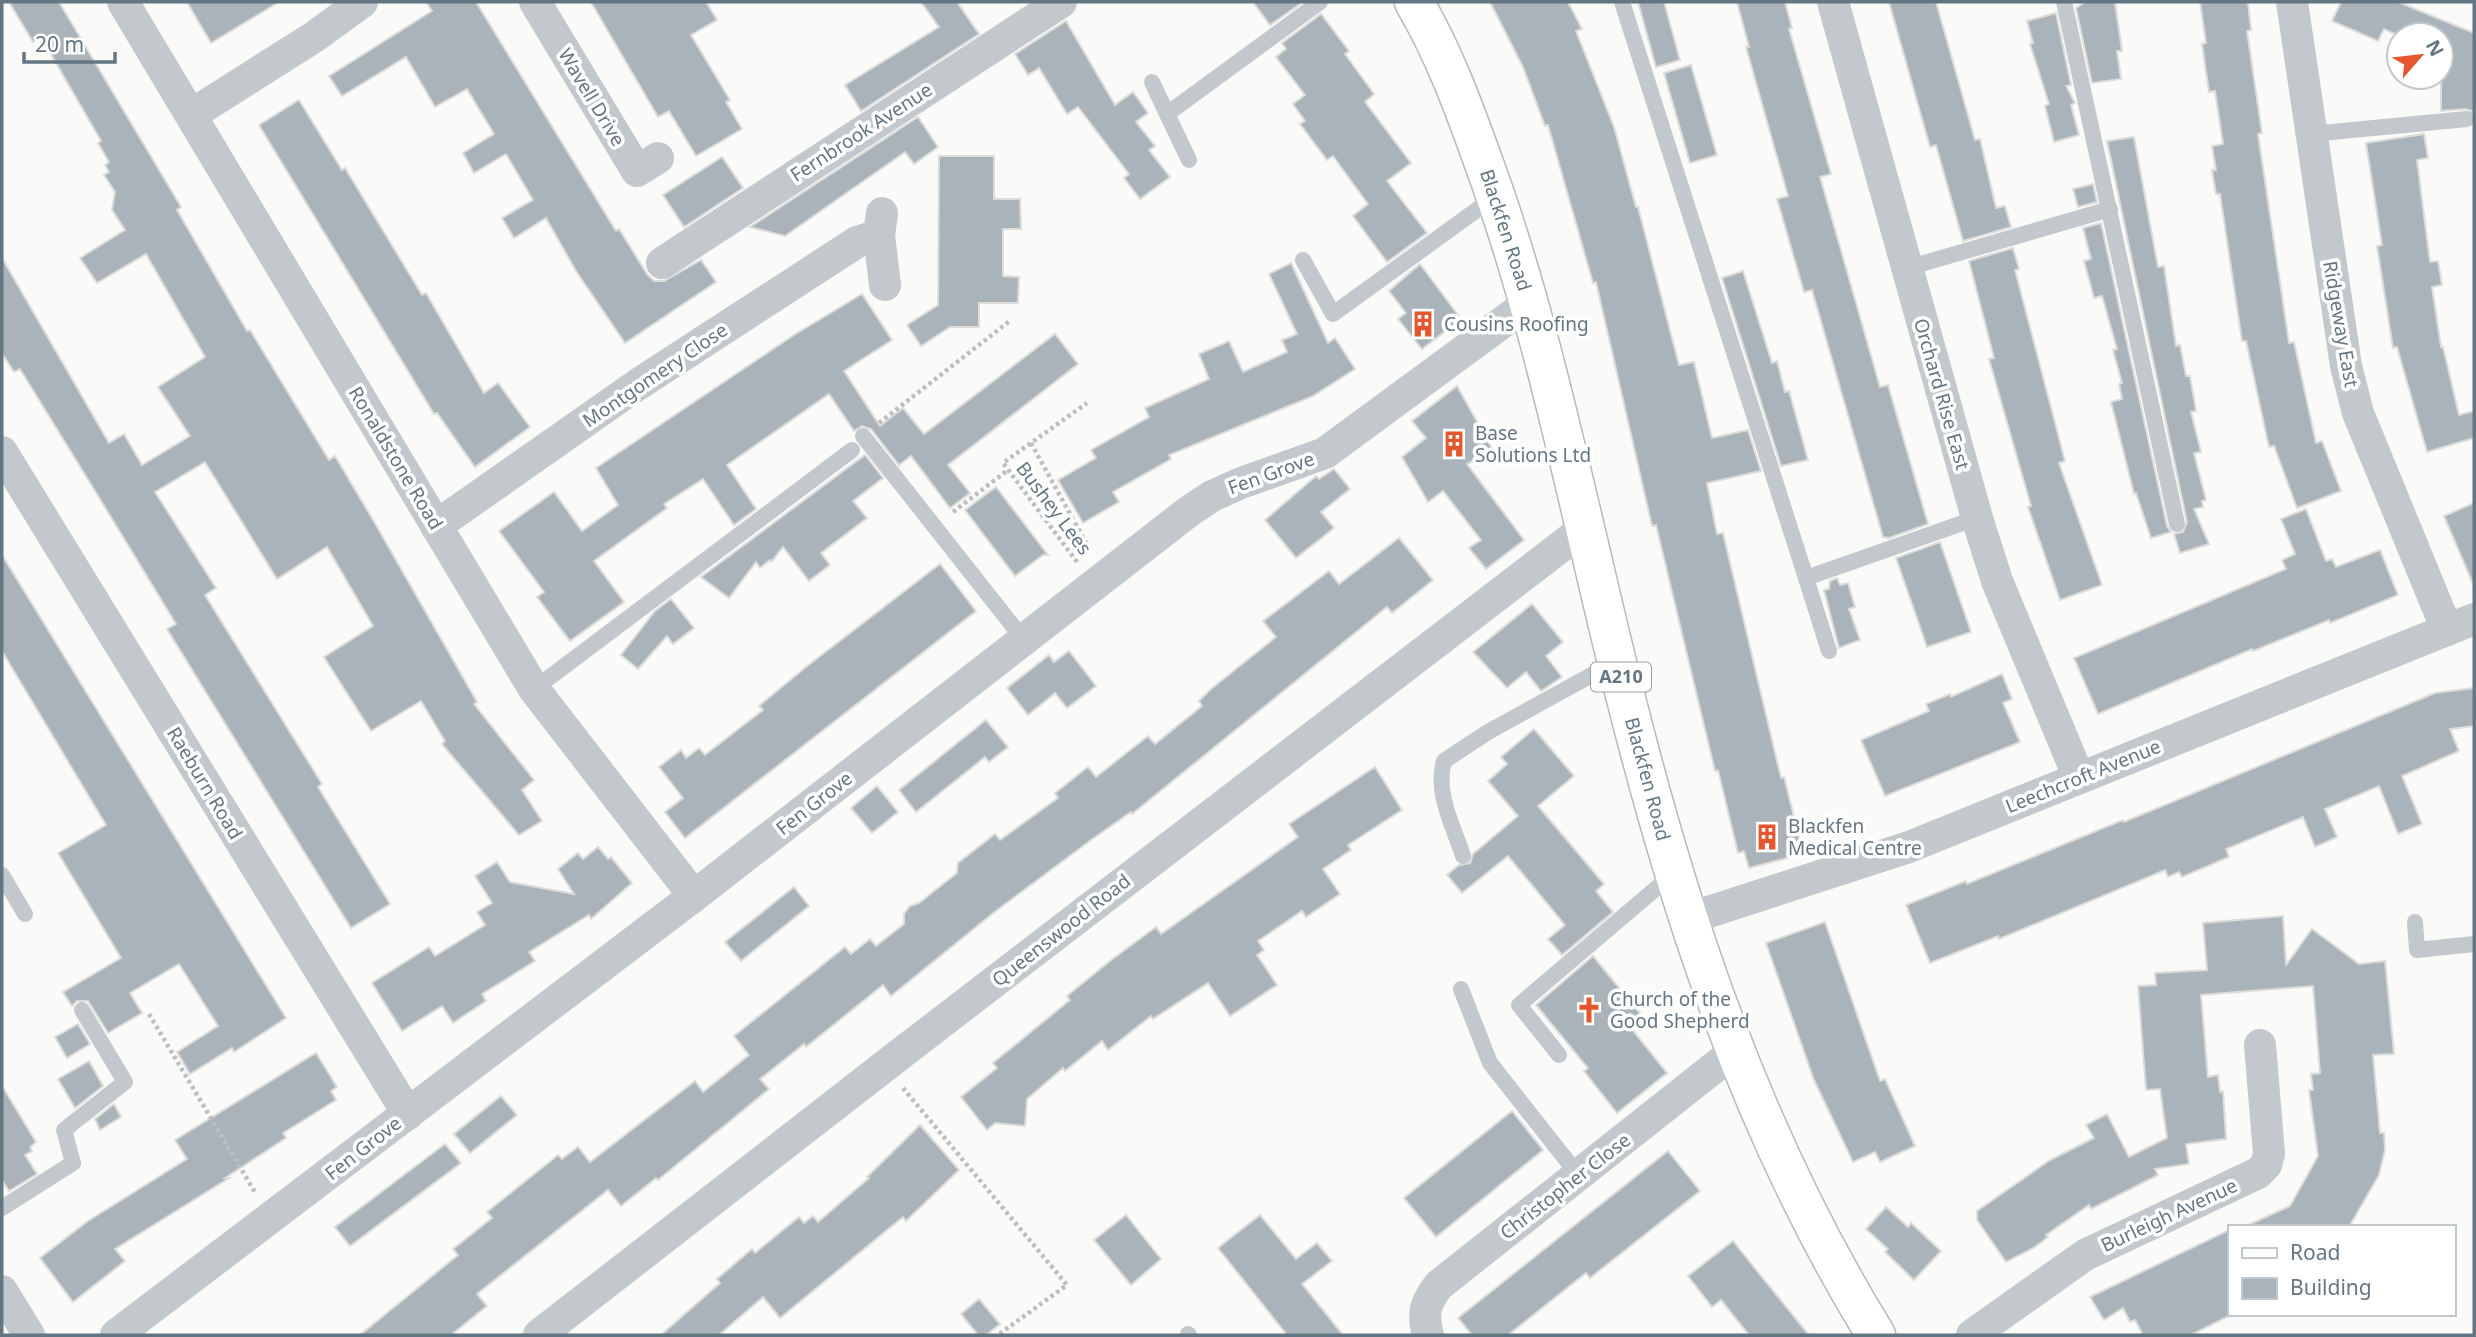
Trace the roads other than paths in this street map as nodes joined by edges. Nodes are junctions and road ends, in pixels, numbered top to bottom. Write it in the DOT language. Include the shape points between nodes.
graph roads {
  1 [pos="123,2"];
  2 [pos="362,2"];
  3 [pos="536,2"];
  4 [pos="1061,2"];
  5 [pos="1320,2"];
  6 [pos="1414,2"];
  7 [pos="1622,2"];
  8 [pos="1833,2"];
  9 [pos="2064,2"];
  10 [pos="2292,2"];
  11 [pos="1152,82"];
  12 [pos="1167,114"];
  13 [pos="191,115"];
  14 [pos="2467,119"];
  15 [pos="2311,134"];
  16 [pos="658,158"];
  17 [pos="1189,160"];
  18 [pos="1496,196"];
  19 [pos="2110,209"];
  20 [pos="1303,260"];
  21 [pos="662,263"];
  22 [pos="1907,268"];
  23 [pos="885,285"];
  24 [pos="1529,303"];
  25 [pos="863,436"];
  26 [pos="852,450"];
  27 [pos="2,452"];
  28 [pos="1977,518"];
  29 [pos="2177,524"];
  30 [pos="436,526"];
  31 [pos="1585,528"];
  32 [pos="1806,578"];
  33 [pos="2460,625"];
  34 [pos="1024,640"];
  35 [pos="1829,651"];
  36 [pos="1617,662"];
  37 [pos="534,690"];
  38 [pos="2079,778"];
  39 [pos="1464,856"];
  40 [pos="1674,874"];
  41 [pos="2,875"];
  42 [pos="694,896"];
  43 [pos="25,914"];
  44 [pos="1687,919"];
  45 [pos="2415,922"];
  46 [pos="2474,944"];
  47 [pos="1461,989"];
  48 [pos="82,1010"];
  49 [pos="2260,1045"];
  50 [pos="1735,1051"];
  51 [pos="1559,1055"];
  52 [pos="408,1114"];
  53 [pos="1579,1175"];
  54 [pos="2,1208"];
  55 [pos="2,1291"];
  56 [pos="1866,1331"];
  57 [pos="29,1335"];
  58 [pos="116,1335"];
  59 [pos="539,1335"];
  60 [pos="1428,1335"];
  61 [pos="1972,1335"];
  1 -- 13 [label="street, Ronaldstone Road"];
  2 -- 13 [label="street"];
  3 -- 16 [label="street, Wavell Drive" via="637,171"];
  4 -- 21 [label="street, Fernbrook Avenue"];
  5 -- 12 [label="lane"];
  6 -- 18 [label="main road, Blackfen Road / A210" via="1453,81"];
  7 -- 32 [label="lane"];
  8 -- 22 [label="street, Orchard Rise East"];
  9 -- 19 [label="lane"];
  10 -- 15 [label="street, Ridgeway East"];
  11 -- 12 [label="lane"];
  12 -- 17 [label="lane"];
  13 -- 30 [label="street, Ronaldstone Road"];
  14 -- 15 [label="lane"];
  15 -- 33 [label="street, Ridgeway East" via="2346,366 2358,413"];
  18 -- 20 [label="lane" via="1333,314"];
  18 -- 24 [label="main road, Blackfen Road / A210"];
  19 -- 22 [label="lane"];
  19 -- 29 [label="lane"];
  22 -- 28 [label="street, Orchard Rise East"];
  23 -- 30 [label="street, Montgomery Close" via="881,224 637,385"];
  24 -- 31 [label="main road, Blackfen Road / A210"];
  24 -- 34 [label="street, Fen Grove" via="1336,446 1302,464 1212,496"];
  25 -- 34 [label="lane"];
  26 -- 37 [label="lane"];
  27 -- 52 [label="street, Raeburn Road"];
  28 -- 32 [label="lane"];
  28 -- 38 [label="street, Orchard Rise East" via="1997,581"];
  30 -- 37 [label="street, Ronaldstone Road"];
  31 -- 36 [label="main road, Blackfen Road / A210"];
  31 -- 59 [label="street, Queenswood Road"];
  32 -- 35 [label="lane"];
  33 -- 38 [label="street, Leechcroft Avenue"];
  34 -- 42 [label="street, Fen Grove"];
  36 -- 39 [label="lane" via="1444,761 1439,778 1443,799"];
  36 -- 40 [label="main road, Blackfen Road / A210"];
  37 -- 42 [label="street, Ronaldstone Road"];
  38 -- 44 [label="street, Leechcroft Avenue" via="1909,847"];
  40 -- 44 [label="main road, Blackfen Road / A210"];
  40 -- 51 [label="lane" via="1519,1005"];
  41 -- 43 [label="lane"];
  42 -- 52 [label="street, Fen Grove"];
  44 -- 50 [label="main road, Blackfen Road / A210"];
  45 -- 46 [label="lane" via="2417,950"];
  47 -- 53 [label="lane" via="1490,1063"];
  48 -- 54 [label="lane" via="125,1082 64,1130 73,1163"];
  49 -- 61 [label="street, Burleigh Avenue" via="2269,1154 2266,1166 2085,1255"];
  50 -- 53 [label="street, Christopher Close"];
  50 -- 56 [label="main road, Blackfen Road / A210" via="1792,1186"];
  52 -- 58 [label="street, Fen Grove"];
  53 -- 60 [label="street, Christopher Close" via="1439,1285 1424,1310"];
  55 -- 57 [label="street"];
}
